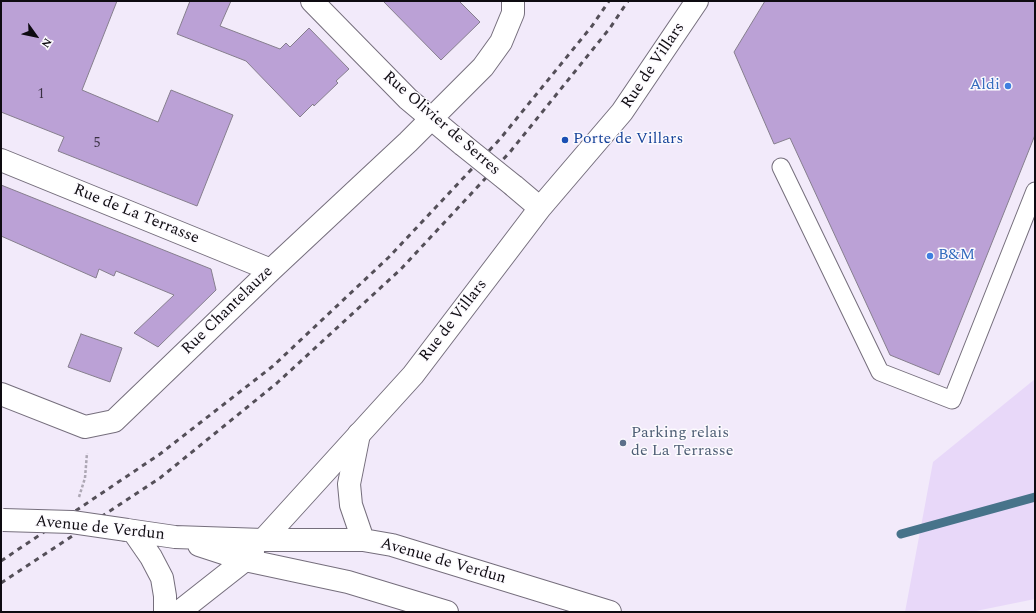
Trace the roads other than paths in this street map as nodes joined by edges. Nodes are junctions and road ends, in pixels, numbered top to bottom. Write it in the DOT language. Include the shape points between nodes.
graph roads {
  1 [pos="312,1"];
  2 [pos="513,1"];
  3 [pos="697,1"];
  4 [pos="431,119"];
  5 [pos="1,160"];
  6 [pos="781,167"];
  7 [pos="1035,192"];
  8 [pos="540,208"];
  9 [pos="270,270"];
  10 [pos="1,394"];
  11 [pos="359,434"];
  12 [pos="2,520"];
  13 [pos="130,531"];
  14 [pos="176,537"];
  15 [pos="263,540"];
  16 [pos="363,540"];
  17 [pos="245,560"];
  18 [pos="165,612"];
  19 [pos="179,612"];
  20 [pos="447,612"];
  21 [pos="610,612"];
  1 -- 4 [label="street, Rue Olivier de Serres"];
  2 -- 4 [label="street, Rue Chantelauze" via="513,13 501,42 483,67"];
  3 -- 8 [label="street, Rue de Villars" via="622,112"];
  4 -- 8 [label="street, Rue Olivier de Serres, bridge"];
  4 -- 9 [label="street, Rue Chantelauze"];
  5 -- 9 [label="street, Rue de La Terrasse"];
  6 -- 7 [label="lane" via="880,372 952,400"];
  8 -- 11 [label="street, Rue de Villars" via="413,375"];
  9 -- 10 [label="street, Rue Chantelauze" via="114,421 86,427"];
  11 -- 15 [label="street, Rue de Villars"];
  11 -- 16 [label="street" via="349,484 351,505"];
  12 -- 13 [label="street, Avenue de Verdun, bridge" via="72,522"];
  13 -- 14 [label="street, Avenue de Verdun"];
  13 -- 18 [label="street" via="151,557 162,578"];
  14 -- 15 [label="street, Avenue de Verdun"];
  14 -- 17 [label="street, Avenue de Verdun"];
  15 -- 16 [label="street, Avenue de Verdun"];
  15 -- 17 [label="street, Rue de Villars"];
  16 -- 21 [label="street, Avenue de Verdun" via="392,545"];
  17 -- 19 [label="street, Rue de Villars"];
  17 -- 20 [label="street, Avenue de Verdun" via="348,582"];
}
